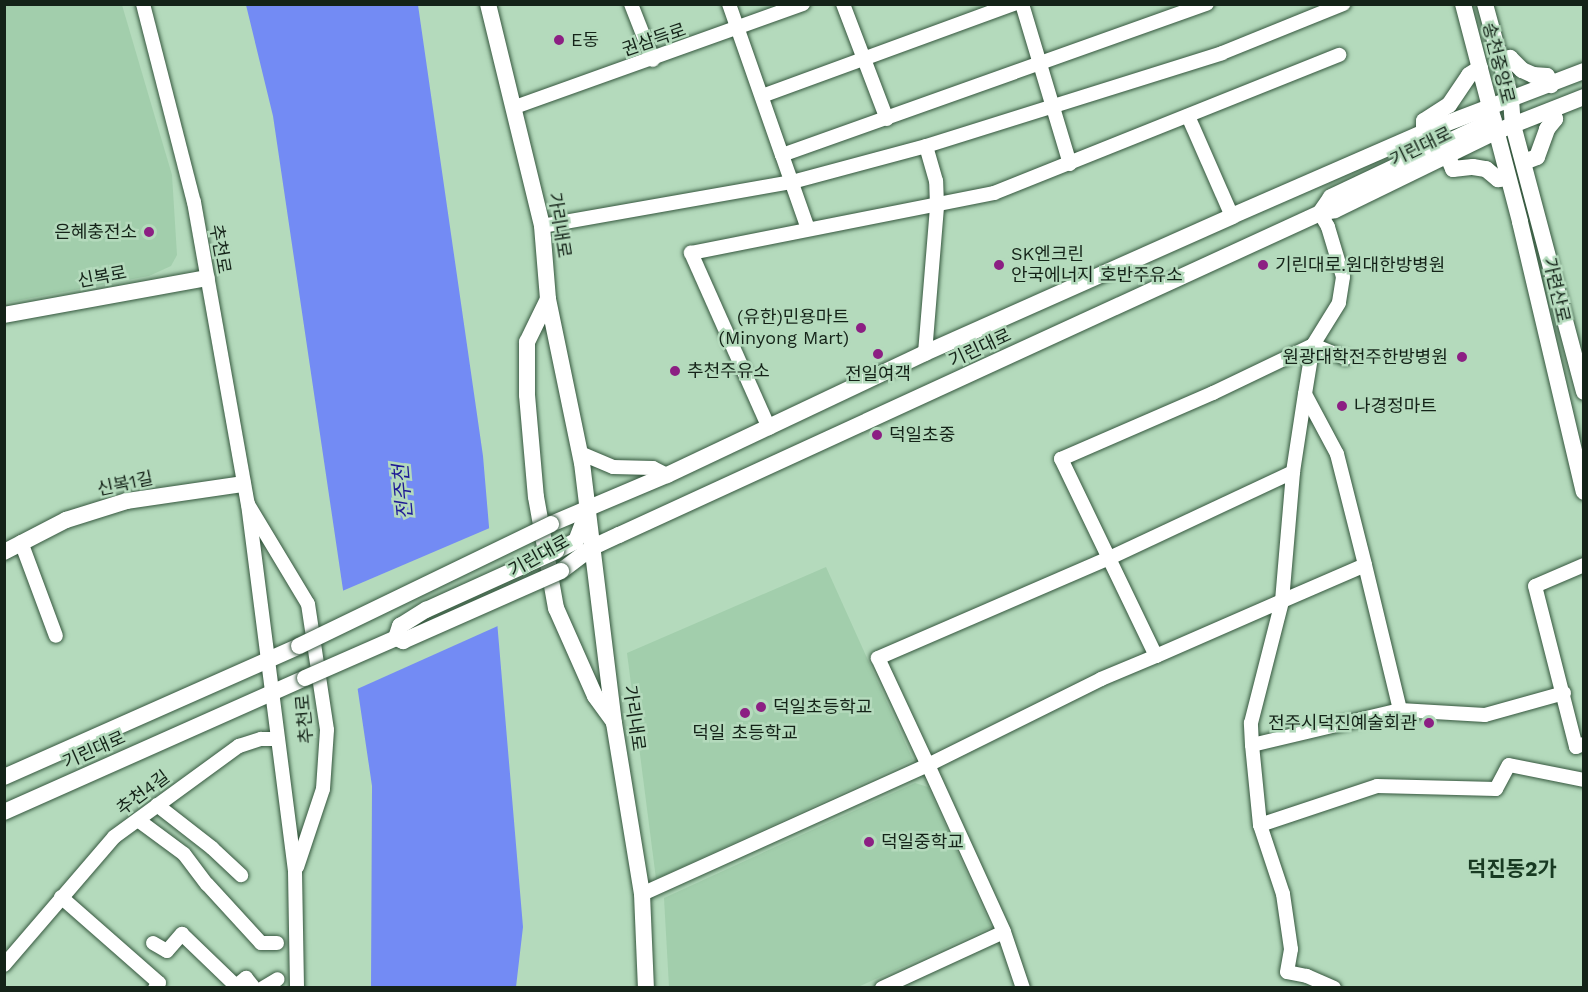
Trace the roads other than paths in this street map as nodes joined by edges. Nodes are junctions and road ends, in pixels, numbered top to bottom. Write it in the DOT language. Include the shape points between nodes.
graph roads {
  1 [pos="143,4"];
  2 [pos="488,4"];
  3 [pos="631,4"];
  4 [pos="729,4"];
  5 [pos="803,4"];
  6 [pos="843,4"];
  7 [pos="1014,4"];
  8 [pos="1022,4"];
  9 [pos="1207,4"];
  10 [pos="1343,4"];
  11 [pos="1463,4"];
  12 [pos="1471,4"];
  13 [pos="1485,4"];
  14 [pos="739,29"];
  15 [pos="1339,55"];
  16 [pos="653,60"];
  17 [pos="864,60"];
  18 [pos="1499,62"];
  19 [pos="1038,66"];
  20 [pos="1480,68"];
  21 [pos="1584,72"];
  22 [pos="1551,85"];
  23 [pos="762,96"];
  24 [pos="1584,97"];
  25 [pos="1050,105"];
  26 [pos="515,107"];
  27 [pos="1552,111"];
  28 [pos="1500,114"];
  29 [pos="1188,116"];
  30 [pos="887,119"];
  31 [pos="1424,132"];
  32 [pos="926,146"];
  33 [pos="782,154"];
  34 [pos="1448,157"];
  35 [pos="1524,162"];
  36 [pos="1070,164"];
  37 [pos="1508,178"];
  38 [pos="792,182"];
  39 [pos="938,206"];
  40 [pos="1320,213"];
  41 [pos="1232,216"];
  42 [pos="542,226"];
  43 [pos="808,229"];
  44 [pos="207,278"];
  45 [pos="549,299"];
  46 [pos="4,315"];
  47 [pos="1312,345"];
  48 [pos="925,353"];
  49 [pos="1346,358"];
  50 [pos="1584,392"];
  51 [pos="1305,394"];
  52 [pos="769,429"];
  53 [pos="580,453"];
  54 [pos="1293,472"];
  55 [pos="667,475"];
  56 [pos="243,484"];
  57 [pos="1584,492"];
  58 [pos="248,504"];
  59 [pos="589,508"];
  60 [pos="21,542"];
  61 [pos="593,547"];
  62 [pos="4,552"];
  63 [pos="1109,558"];
  64 [pos="1584,565"];
  65 [pos="1365,566"];
  66 [pos="1282,601"];
  67 [pos="56,636"];
  68 [pos="396,638"];
  69 [pos="1156,656"];
  70 [pos="268,659"];
  71 [pos="272,692"];
  72 [pos="1564,693"];
  73 [pos="1400,710"];
  74 [pos="614,723"];
  75 [pos="277,740"];
  76 [pos="1584,744"];
  77 [pos="1252,745"];
  78 [pos="928,765"];
  79 [pos="4,777"];
  80 [pos="1584,780"];
  81 [pos="157,805"];
  82 [pos="4,812"];
  83 [pos="138,820"];
  84 [pos="1260,825"];
  85 [pos="295,872"];
  86 [pos="241,876"];
  87 [pos="642,894"];
  88 [pos="61,897"];
  89 [pos="1004,932"];
  90 [pos="278,942"];
  91 [pos="153,943"];
  92 [pos="4,965"];
  93 [pos="278,979"];
  94 [pos="155,987"];
  95 [pos="254,987"];
  96 [pos="263,987"];
  97 [pos="297,987"];
  98 [pos="646,987"];
  99 [pos="882,987"];
  100 [pos="1023,987"];
  101 [pos="1334,987"];
  1 -- 44 [label="street, 추천로" via="180,139"];
  2 -- 26 [label="street, 가리내로"];
  3 -- 16 [label="street"];
  4 -- 14 [label="street"];
  5 -- 14 [label="street, 권삼득로"];
  6 -- 17 [label="street"];
  7 -- 17 [label="street"];
  8 -- 19 [label="street"];
  9 -- 19 [label="street"];
  10 -- 25 [label="street" via="1222,52"];
  11 -- 20 [label="street, 송천중앙로"];
  12 -- 28 [label="street"];
  13 -- 18 [label="street, 송천중앙로"];
  14 -- 16 [label="street, 권삼득로"];
  14 -- 23 [label="street"];
  15 -- 29 [label="street"];
  16 -- 26 [label="street, 권삼득로"];
  17 -- 23 [label="street"];
  17 -- 30 [label="street"];
  18 -- 22 [label="street" via="1510,58 1522,70 1546,76"];
  18 -- 28 [label="street, 송천중앙로"];
  19 -- 25 [label="street"];
  19 -- 30 [label="street"];
  20 -- 28 [label="street, 송천중앙로"];
  20 -- 31 [label="street" via="1469,75 1449,105 1424,121"];
  21 -- 22 [label="street, 기린대로"];
  22 -- 28 [label="street, 기린대로"];
  23 -- 33 [label="street"];
  24 -- 27 [label="street, 기린대로"];
  25 -- 32 [label="street"];
  25 -- 36 [label="street"];
  26 -- 42 [label="street, 가리내로"];
  27 -- 28 [label="street, 기린대로"];
  27 -- 35 [label="street" via="1555,119 1537,157"];
  28 -- 31 [label="street, 기린대로"];
  28 -- 34 [label="street, 기린대로"];
  28 -- 35 [label="street, 가련산로"];
  28 -- 37 [label="street, 가련산로"];
  28 -- 40 [label="street" via="1331,197"];
  29 -- 36 [label="street"];
  29 -- 41 [label="street"];
  30 -- 33 [label="street"];
  31 -- 41 [label="street, 기린대로"];
  32 -- 38 [label="street"];
  32 -- 39 [label="street"];
  33 -- 38 [label="street"];
  34 -- 37 [label="street" via="1453,169 1473,167 1498,179"];
  34 -- 40 [label="street, 기린대로" via="1335,210"];
  35 -- 50 [label="street, 가련산로"];
  36 -- 39 [label="street" via="994,193"];
  37 -- 57 [label="street, 가련산로"];
  38 -- 42 [label="street"];
  38 -- 43 [label="street"];
  39 -- 43 [label="street"];
  39 -- 48 [label="street"];
  40 -- 47 [label="street" via="1343,277 1339,303"];
  40 -- 61 [label="street, 기린대로"];
  41 -- 48 [label="street, 기린대로"];
  42 -- 45 [label="street, 가리내로"];
  43 -- 52 [label="street" via="690,253"];
  44 -- 46 [label="street, 신복로"];
  44 -- 56 [label="street, 추천로"];
  45 -- 53 [label="street, 가리내로"];
  45 -- 74 [label="street" via="527,342 527,395 536,496 556,608 595,696"];
  47 -- 49 [label="street"];
  47 -- 51 [label="street"];
  47 -- 63 [label="street" via="1061,459"];
  48 -- 52 [label="street, 기린대로"];
  51 -- 54 [label="street"];
  51 -- 65 [label="street" via="1337,454"];
  52 -- 55 [label="street, 기린대로"];
  53 -- 55 [label="street" via="613,467 653,468"];
  53 -- 59 [label="street, 가리내로"];
  54 -- 63 [label="street"];
  54 -- 66 [label="street"];
  55 -- 59 [label="street, 기린대로"];
  56 -- 58 [label="street, 추천로"];
  56 -- 60 [label="street, 신복1길" via="127,501 66,519"];
  58 -- 70 [label="street, 추천로"];
  58 -- 85 [label="street, 추천로" via="308,604 327,730 323,789"];
  59 -- 61 [label="street, 가리내로"];
  59 -- 68 [label="street, 기린대로, bridge" via="576,541 426,610 400,626"];
  59 -- 70 [label="street, 기린대로, bridge"];
  60 -- 62 [label="street, 신복1길"];
  60 -- 67 [label="street"];
  61 -- 68 [label="street, 기린대로, bridge" via="561,570 402,641"];
  61 -- 74 [label="street, 가리내로"];
  63 -- 69 [label="street"];
  63 -- 78 [label="street" via="878,658"];
  64 -- 72 [label="street" via="1535,586"];
  65 -- 66 [label="street"];
  65 -- 73 [label="street"];
  66 -- 69 [label="street"];
  66 -- 77 [label="street" via="1251,723"];
  68 -- 71 [label="street, 기린대로, bridge"];
  69 -- 78 [label="street"];
  70 -- 71 [label="street, 추천로"];
  70 -- 79 [label="street, 기린대로"];
  71 -- 75 [label="street, 추천로"];
  71 -- 82 [label="street, 기린대로"];
  72 -- 73 [label="street" via="1485,714"];
  72 -- 76 [label="street" via="1576,747"];
  73 -- 77 [label="street"];
  74 -- 87 [label="street, 가리내로"];
  75 -- 81 [label="street, 추천4길" via="261,739 239,746"];
  75 -- 85 [label="street, 추천로"];
  77 -- 84 [label="street"];
  78 -- 87 [label="street"];
  78 -- 89 [label="street"];
  80 -- 84 [label="street" via="1509,765 1496,789 1377,786"];
  81 -- 83 [label="street, 추천4길"];
  81 -- 86 [label="street"];
  83 -- 88 [label="street, 추천4길" via="114,837"];
  83 -- 90 [label="street" via="184,854 261,943"];
  84 -- 101 [label="street" via="1283,894 1291,949 1287,972"];
  85 -- 97 [label="street, 추천로"];
  87 -- 98 [label="street, 가리내로"];
  88 -- 92 [label="street, 추천4길"];
  88 -- 94 [label="street" via="159,983"];
  89 -- 99 [label="street"];
  89 -- 100 [label="street"];
  91 -- 95 [label="street" via="167,951 182,934 236,986 246,978"];
  93 -- 96 [label="street"];
}
